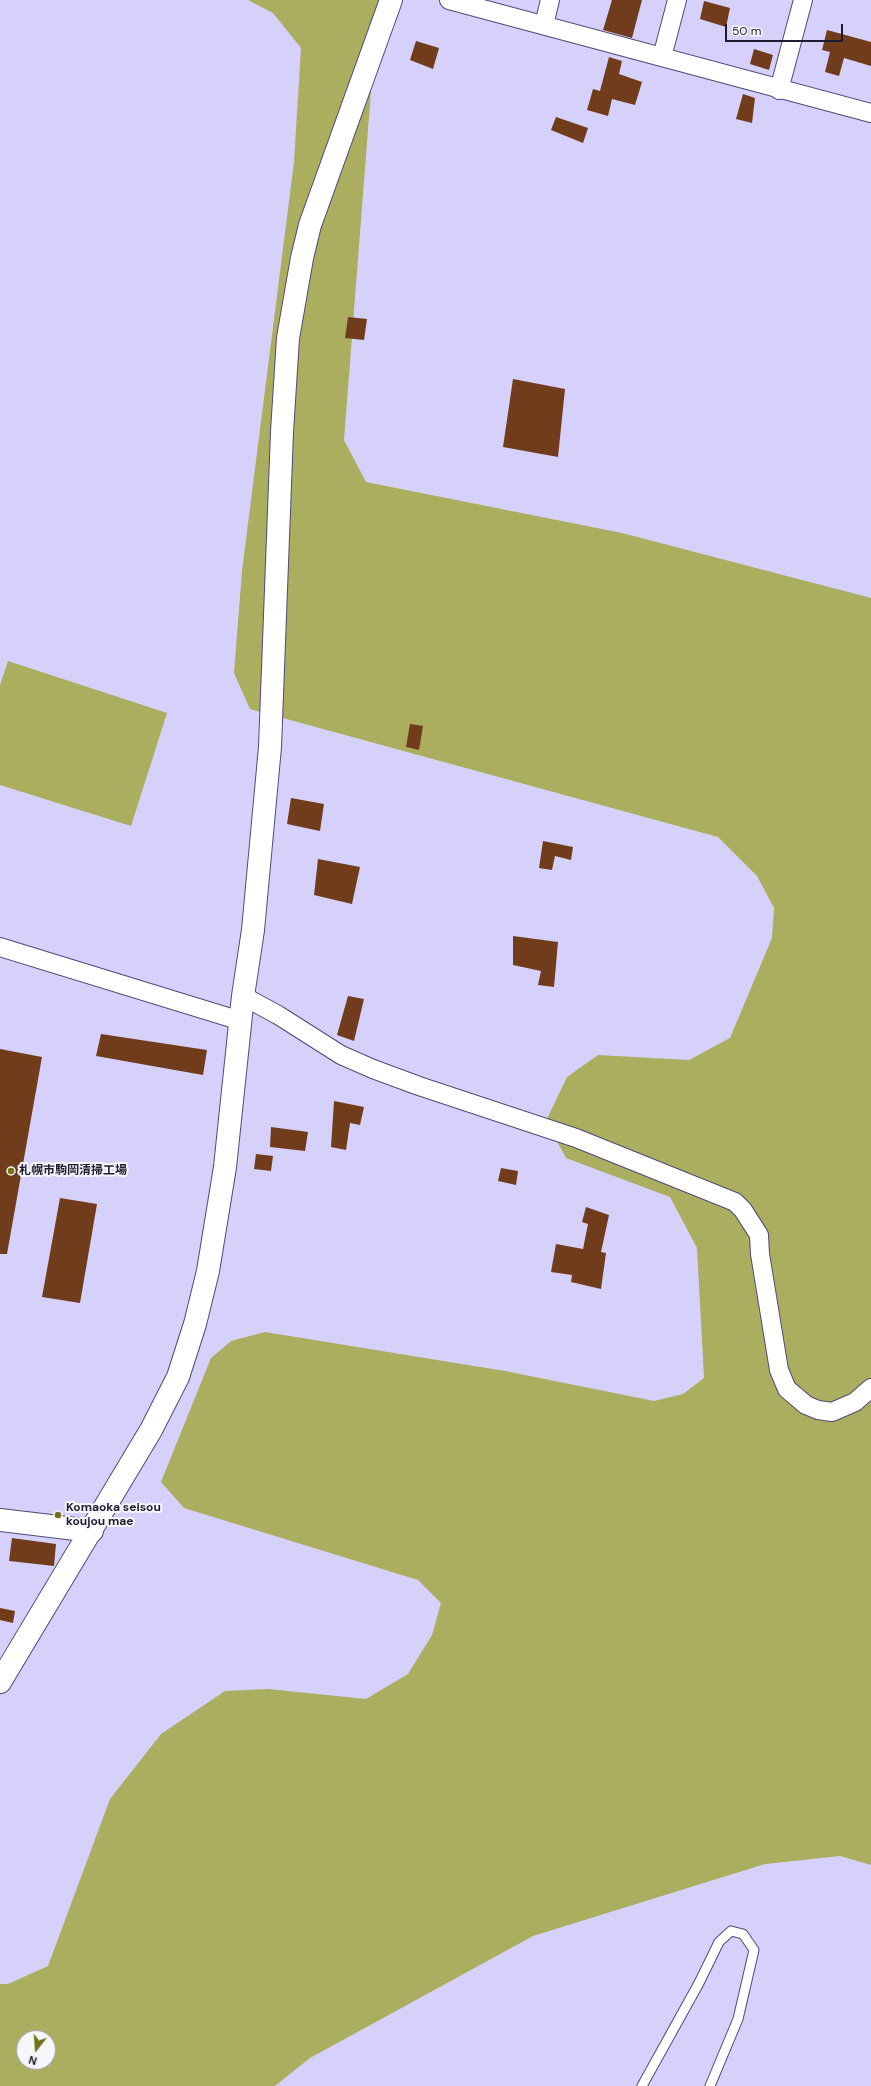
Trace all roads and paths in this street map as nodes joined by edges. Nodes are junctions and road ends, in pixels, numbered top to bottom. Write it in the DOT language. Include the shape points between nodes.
graph roads {
  1 [pos="391,0"];
  2 [pos="449,0"];
  3 [pos="550,0"];
  4 [pos="677,0"];
  5 [pos="803,0"];
  6 [pos="544,25"];
  7 [pos="662,57"];
  8 [pos="779,90"];
  9 [pos="871,113"];
  10 [pos="0,947"];
  11 [pos="243,996"];
  12 [pos="241,1021"];
  13 [pos="871,1388"];
  14 [pos="0,1520"];
  15 [pos="92,1531"];
  16 [pos="0,1682"];
  17 [pos="642,2086"];
  18 [pos="710,2086"];
  1 -- 11 [label="street" via="310,224 288,338 270,747 253,930"];
  2 -- 6 [label="street"];
  3 -- 6 [label="street"];
  4 -- 7 [label="street"];
  5 -- 8 [label="street"];
  6 -- 7 [label="street"];
  7 -- 8 [label="street"];
  8 -- 9 [label="street"];
  10 -- 12 [label="street"];
  11 -- 12 [label="street"];
  11 -- 13 [label="street" via="342,1054 373,1069 576,1138 735,1202 759,1235 779,1370 787,1389 806,1405 832,1412 855,1402"];
  12 -- 15 [label="street" via="225,1167 208,1271 195,1324 178,1377 151,1430"];
  14 -- 15 [label="street"];
  15 -- 16 [label="street"];
  17 -- 18 [label="lane" via="719,1942 731,1931 743,1934 754,1950 738,2019"];
}
